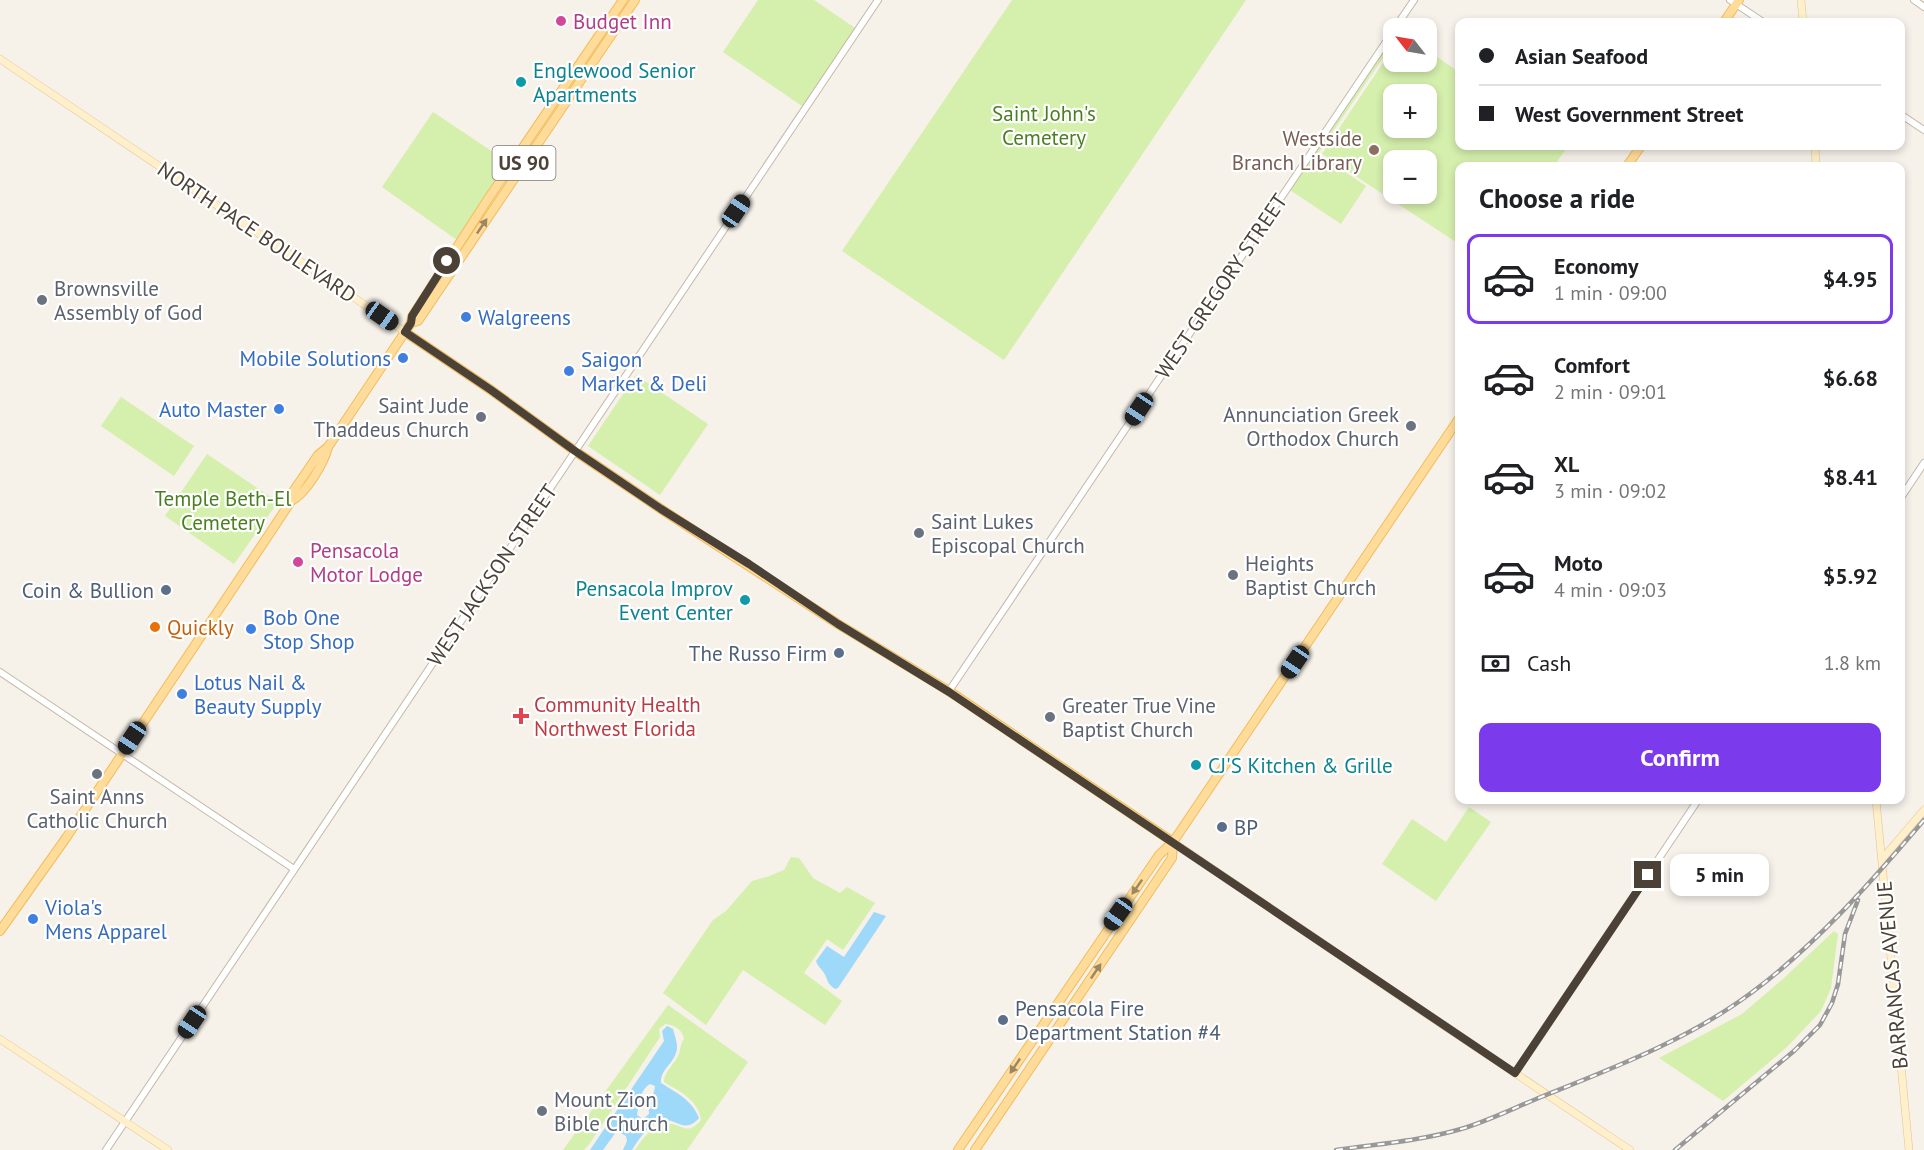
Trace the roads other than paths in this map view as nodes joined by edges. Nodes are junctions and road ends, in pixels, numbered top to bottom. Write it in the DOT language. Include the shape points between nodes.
graph roads {
  1 [pos="622,0"];
  2 [pos="634,0"];
  3 [pos="878,0"];
  4 [pos="1414,0"];
  5 [pos="1801,0"];
  6 [pos="1914,0"];
  7 [pos="1735,1"];
  8 [pos="1924,7"];
  9 [pos="1402,18"];
  10 [pos="1726,18"];
  11 [pos="1758,18"];
  12 [pos="1803,18"];
  13 [pos="1383,45"];
  14 [pos="0,59"];
  15 [pos="1905,117"];
  16 [pos="1924,130"];
  17 [pos="411,323"];
  18 [pos="405,332"];
  19 [pos="1455,424"];
  20 [pos="575,451"];
  21 [pos="1924,463"];
  22 [pos="1905,492"];
  23 [pos="0,672"];
  24 [pos="949,692"];
  25 [pos="121,754"];
  26 [pos="1695,804"];
  27 [pos="1876,804"];
  28 [pos="1924,810"];
  29 [pos="1173,842"];
  30 [pos="1882,858"];
  31 [pos="294,869"];
  32 [pos="0,931"];
  33 [pos="0,1039"];
  34 [pos="1515,1073"];
  35 [pos="125,1121"];
  36 [pos="106,1150"];
  37 [pos="168,1150"];
  38 [pos="958,1150"];
  39 [pos="975,1150"];
  40 [pos="1630,1150"];
  41 [pos="1909,1150"];
  1 -- 17 [label="main road, US 90" via="458,245"];
  17 -- 2 [label="main road, US 90, one-way" via="418,321"];
  3 -- 20 [label="street, WEST JACKSON STREET"];
  4 -- 9 [label="street, WEST GREGORY STREET"];
  5 -- 12 [label="main road"];
  6 -- 8 [label="street"];
  7 -- 10 [label="main road"];
  7 -- 11 [label="street"];
  13 -- 24 [label="street, WEST GREGORY STREET"];
  14 -- 18 [label="main road, NORTH PACE BOULEVARD"];
  15 -- 16 [label="street"];
  17 -- 18 [label="main road, US 90"];
  18 -- 20 [label="main road, NORTH PACE BOULEVARD"];
  18 -- 25 [label="main road, US 90" via="328,447 292,493 291,501"];
  19 -- 29 [label="main road"];
  20 -- 24 [label="main road, NORTH PACE BOULEVARD"];
  20 -- 31 [label="street, WEST JACKSON STREET"];
  21 -- 22 [label="street"];
  23 -- 25 [label="street"];
  24 -- 29 [label="main road, NORTH PACE BOULEVARD"];
  25 -- 31 [label="street"];
  25 -- 32 [label="main road, US 90"];
  26 -- 34 [label="street"];
  27 -- 30 [label="main road, BARRANCAS AVENUE"];
  28 -- 30 [label="main road"];
  29 -- 34 [label="main road"];
  29 -- 38 [label="main road, one-way" via="1159,855"];
  39 -- 29 [label="main road, one-way" via="1172,858"];
  30 -- 41 [label="main road, BARRANCAS AVENUE"];
  31 -- 35 [label="street, WEST JACKSON STREET"];
  33 -- 35 [label="main road"];
  34 -- 40 [label="main road"];
  35 -- 36 [label="street, WEST JACKSON STREET"];
  35 -- 37 [label="main road"];
}
